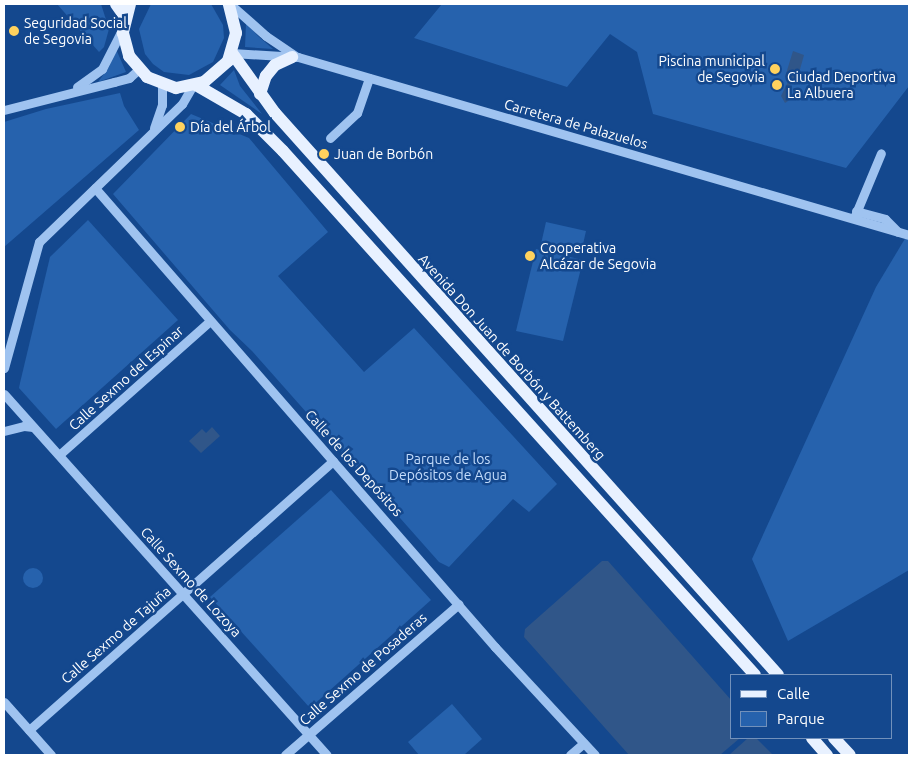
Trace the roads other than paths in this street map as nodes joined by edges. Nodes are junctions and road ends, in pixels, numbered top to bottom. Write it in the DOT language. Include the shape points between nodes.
graph roads {
  1 [pos="116,4"];
  2 [pos="130,4"];
  3 [pos="230,4"];
  4 [pos="124,21"];
  5 [pos="232,53"];
  6 [pos="295,57"];
  7 [pos="138,70"];
  8 [pos="369,78"];
  9 [pos="162,85"];
  10 [pos="194,86"];
  11 [pos="68,92"];
  12 [pos="260,94"];
  13 [pos="4,110"];
  14 [pos="152,133"];
  15 [pos="330,138"];
  16 [pos="881,152"];
  17 [pos="95,188"];
  18 [pos="855,215"];
  19 [pos="909,235"];
  20 [pos="210,321"];
  21 [pos="4,368"];
  22 [pos="4,394"];
  23 [pos="33,427"];
  24 [pos="4,431"];
  25 [pos="59,455"];
  26 [pos="333,461"];
  27 [pos="183,594"];
  28 [pos="459,604"];
  29 [pos="754,674"];
  30 [pos="777,674"];
  31 [pos="4,703"];
  32 [pos="29,730"];
  33 [pos="309,735"];
  34 [pos="813,739"];
  35 [pos="835,739"];
  36 [pos="584,743"];
  37 [pos="51,755"];
  38 [pos="286,755"];
  39 [pos="327,755"];
  40 [pos="570,755"];
  41 [pos="595,755"];
  42 [pos="827,755"];
  43 [pos="850,755"];
  1 -- 4 [label="main road"];
  2 -- 4 [label="main road"];
  3 -- 5 [label="main road" via="236,26"];
  3 -- 6 [label="street"];
  4 -- 7 [label="main road" via="126,49"];
  4 -- 11 [label="street" via="102,69"];
  5 -- 6 [label="street, Carretera de Palazuelos"];
  5 -- 10 [label="main road" via="218,73"];
  5 -- 12 [label="main road, Avenida Don Juan de Borbón y Battemberg"];
  6 -- 8 [label="street, Carretera de Palazuelos"];
  6 -- 12 [label="main road" via="275,66 266,76"];
  7 -- 9 [label="main road"];
  7 -- 11 [label="street" via="129,78"];
  8 -- 15 [label="street" via="357,113"];
  8 -- 18 [label="street, Carretera de Palazuelos"];
  9 -- 10 [label="main road"];
  9 -- 14 [label="street" via="162,105"];
  10 -- 14 [label="street" via="182,104"];
  10 -- 29 [label="main road" via="246,114 283,151"];
  11 -- 13 [label="street"];
  12 -- 30 [label="main road, Avenida Don Juan de Borbón y Battemberg"];
  14 -- 17 [label="street"];
  16 -- 18 [label="street"];
  17 -- 20 [label="street, Calle de los Depósitos"];
  17 -- 21 [label="street" via="39,242"];
  18 -- 19 [label="street, Carretera de Palazuelos"];
  20 -- 25 [label="street, Calle Sexmo del Espinar"];
  20 -- 26 [label="street, Calle de los Depósitos"];
  22 -- 23 [label="street, Calle Sexmo de Lozoya"];
  23 -- 24 [label="street"];
  23 -- 25 [label="street, Calle Sexmo de Lozoya"];
  25 -- 27 [label="street, Calle Sexmo de Lozoya"];
  26 -- 27 [label="street, Calle Sexmo de Tajuña"];
  26 -- 28 [label="street, Calle de los Depósitos"];
  27 -- 32 [label="street, Calle Sexmo de Tajuña"];
  27 -- 33 [label="street, Calle Sexmo de Lozoya"];
  28 -- 33 [label="street, Calle Sexmo de Posaderas"];
  28 -- 36 [label="street, Calle de los Depósitos"];
  31 -- 32 [label="street"];
  32 -- 37 [label="street"];
  33 -- 38 [label="street, Calle Sexmo de Posaderas"];
  33 -- 39 [label="street, Calle Sexmo de Lozoya"];
  34 -- 42 [label="main road"];
  35 -- 43 [label="main road"];
  36 -- 40 [label="street"];
  36 -- 41 [label="street, Calle de los Depósitos"];
}
